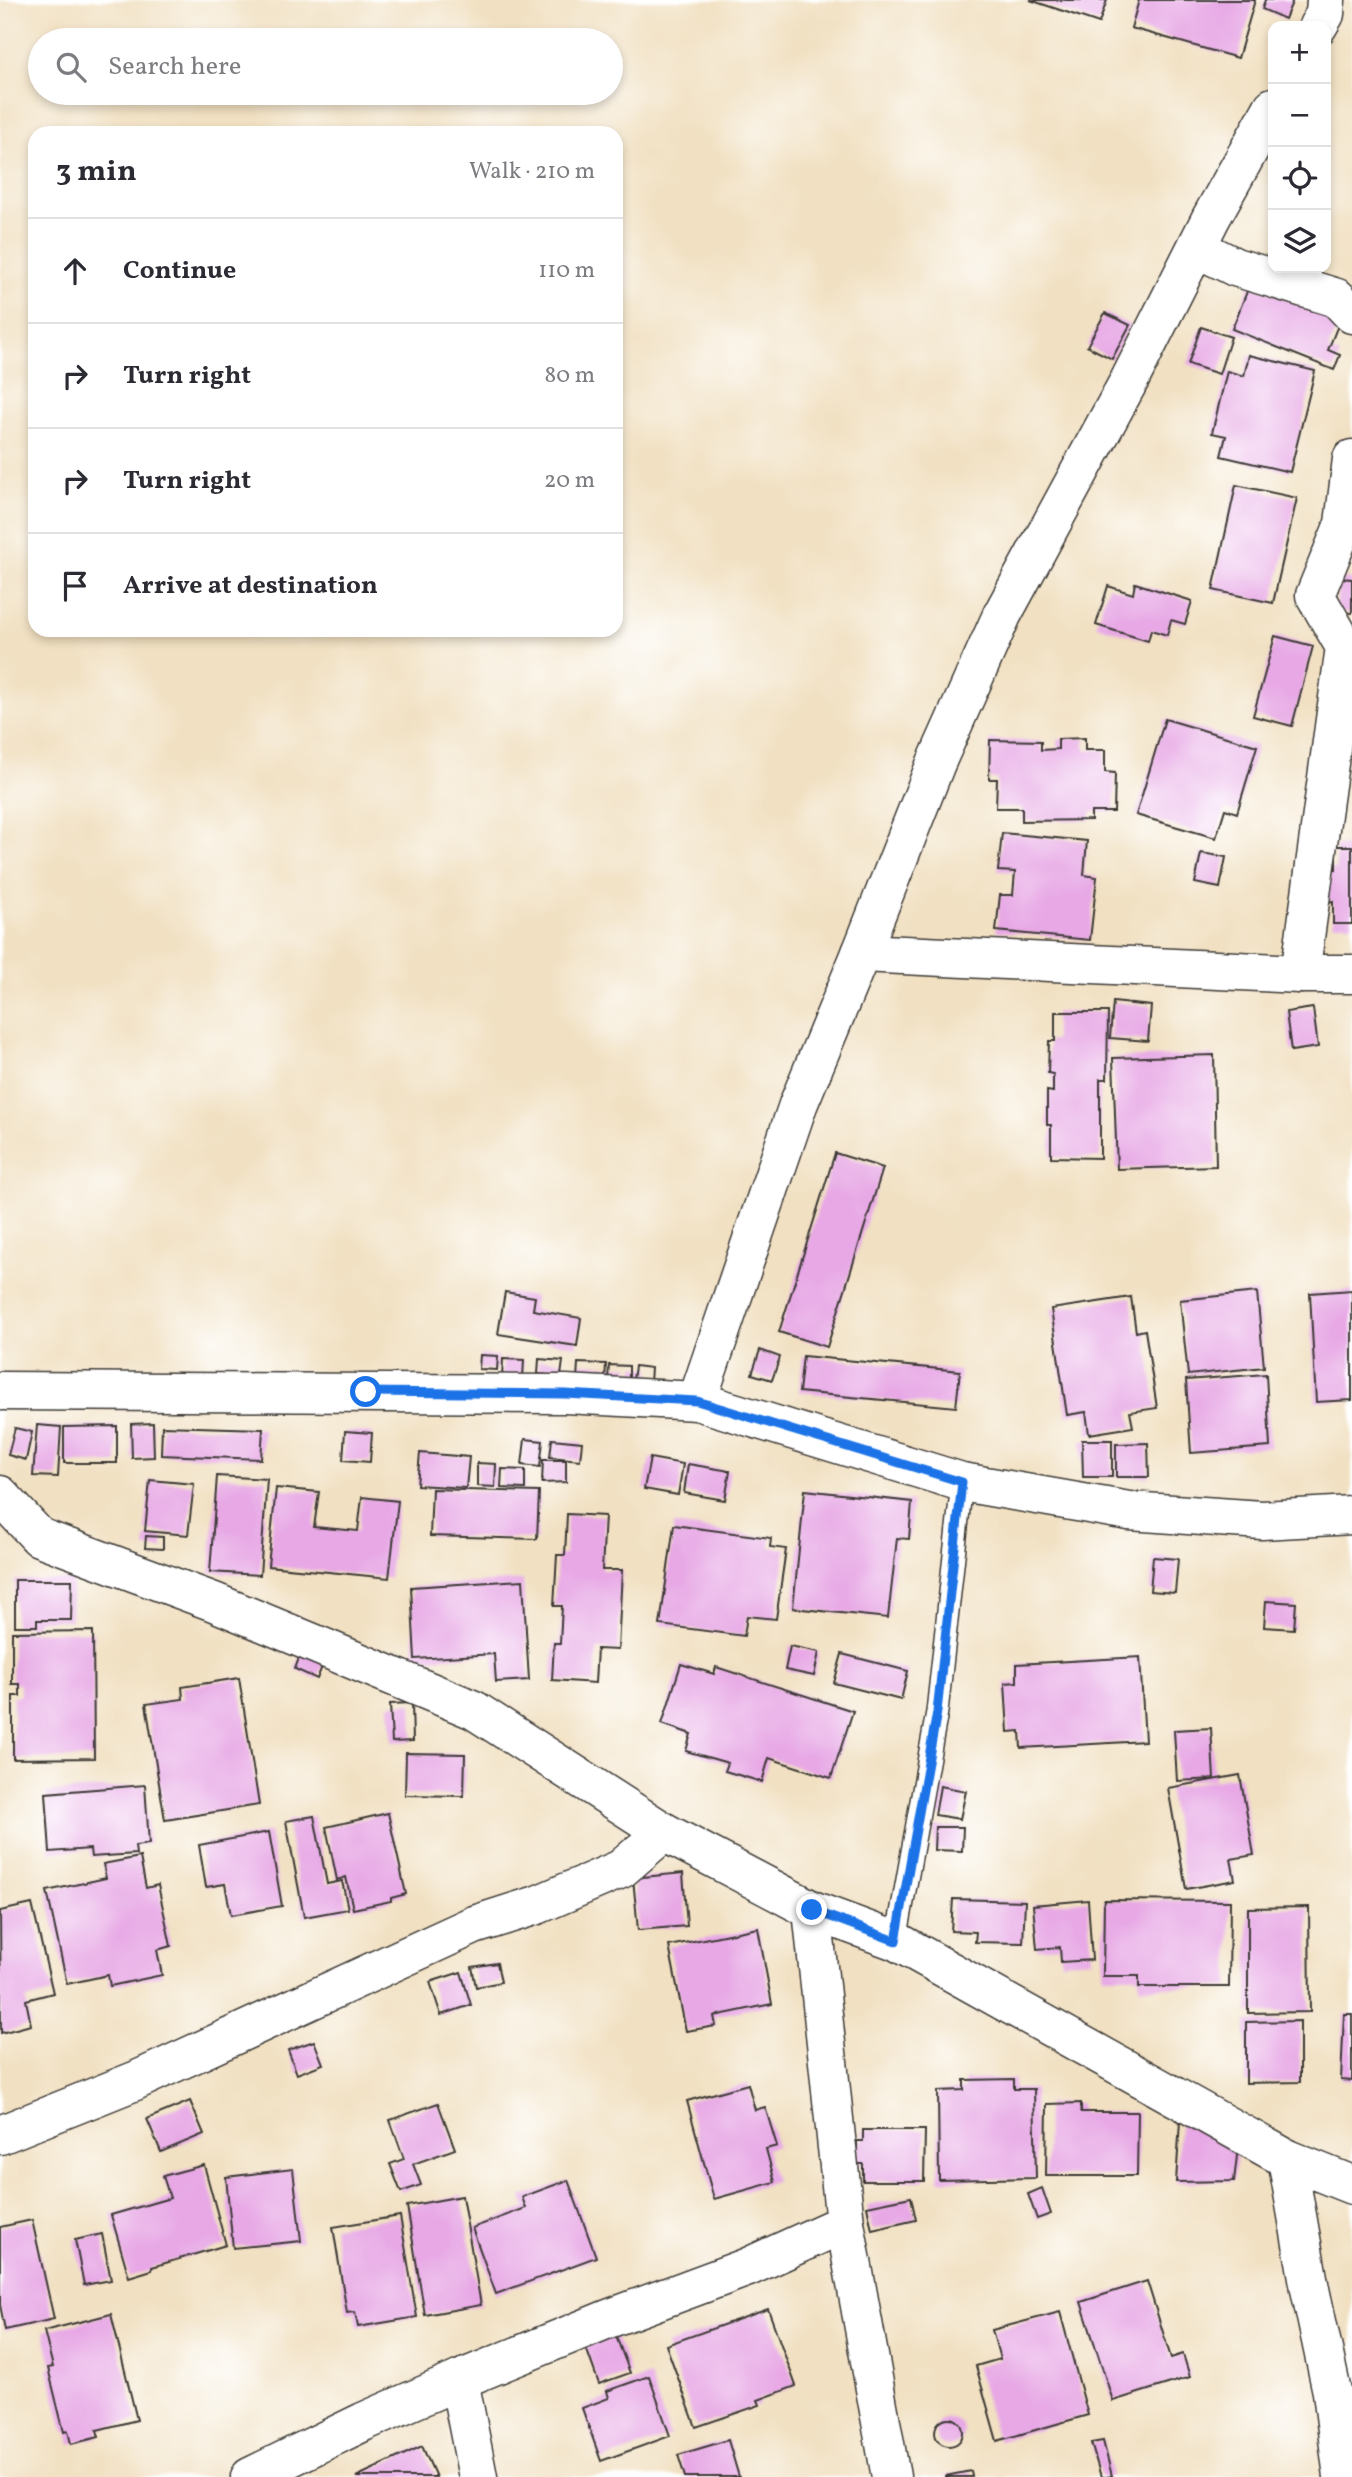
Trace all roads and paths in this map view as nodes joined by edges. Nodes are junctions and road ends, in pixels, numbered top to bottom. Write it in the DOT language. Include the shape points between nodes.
graph roads {
  1 [pos="1326,0"];
  2 [pos="1321,21"];
  3 [pos="1268,116"];
  4 [pos="1197,248"];
  5 [pos="1352,314"];
  6 [pos="1352,459"];
  7 [pos="862,953"];
  8 [pos="1300,974"];
  9 [pos="1352,974"];
  10 [pos="0,1391"];
  11 [pos="697,1401"];
  12 [pos="962,1482"];
  13 [pos="0,1495"];
  14 [pos="1352,1515"];
  15 [pos="664,1832"];
  16 [pos="812,1910"];
  17 [pos="896,1941"];
  18 [pos="0,2135"];
  19 [pos="1287,2160"];
  20 [pos="1352,2185"];
  21 [pos="845,2223"];
  22 [pos="459,2381"];
  23 [pos="250,2477"];
  24 [pos="478,2477"];
  25 [pos="891,2477"];
  26 [pos="1343,2477"];
  1 -- 2 [label="street"];
  3 -- 4 [label="street"];
  4 -- 5 [label="street" via="1235,267 1337,298"];
  4 -- 7 [label="street" via="1002,615 936,764"];
  6 -- 8 [label="street" via="1345,524 1315,595 1345,647"];
  7 -- 8 [label="street"];
  7 -- 11 [label="street" via="798,1105"];
  8 -- 9 [label="street"];
  10 -- 11 [label="street" via="565,1394"];
  11 -- 12 [label="street"];
  12 -- 14 [label="street" via="1129,1511 1262,1520"];
  12 -- 17 [label="lane" via="937,1712"];
  13 -- 15 [label="street" via="39,1537 214,1602 474,1710"];
  15 -- 16 [label="street"];
  15 -- 18 [label="street" via="621,1869 537,1905 474,1925 135,2081"];
  16 -- 17 [label="street"];
  16 -- 21 [label="street"];
  17 -- 19 [label="street"];
  19 -- 20 [label="street"];
  19 -- 26 [label="street" via="1332,2392"];
  21 -- 22 [label="street" via="748,2267"];
  21 -- 25 [label="street"];
  22 -- 23 [label="street"];
  22 -- 24 [label="street"];
}
